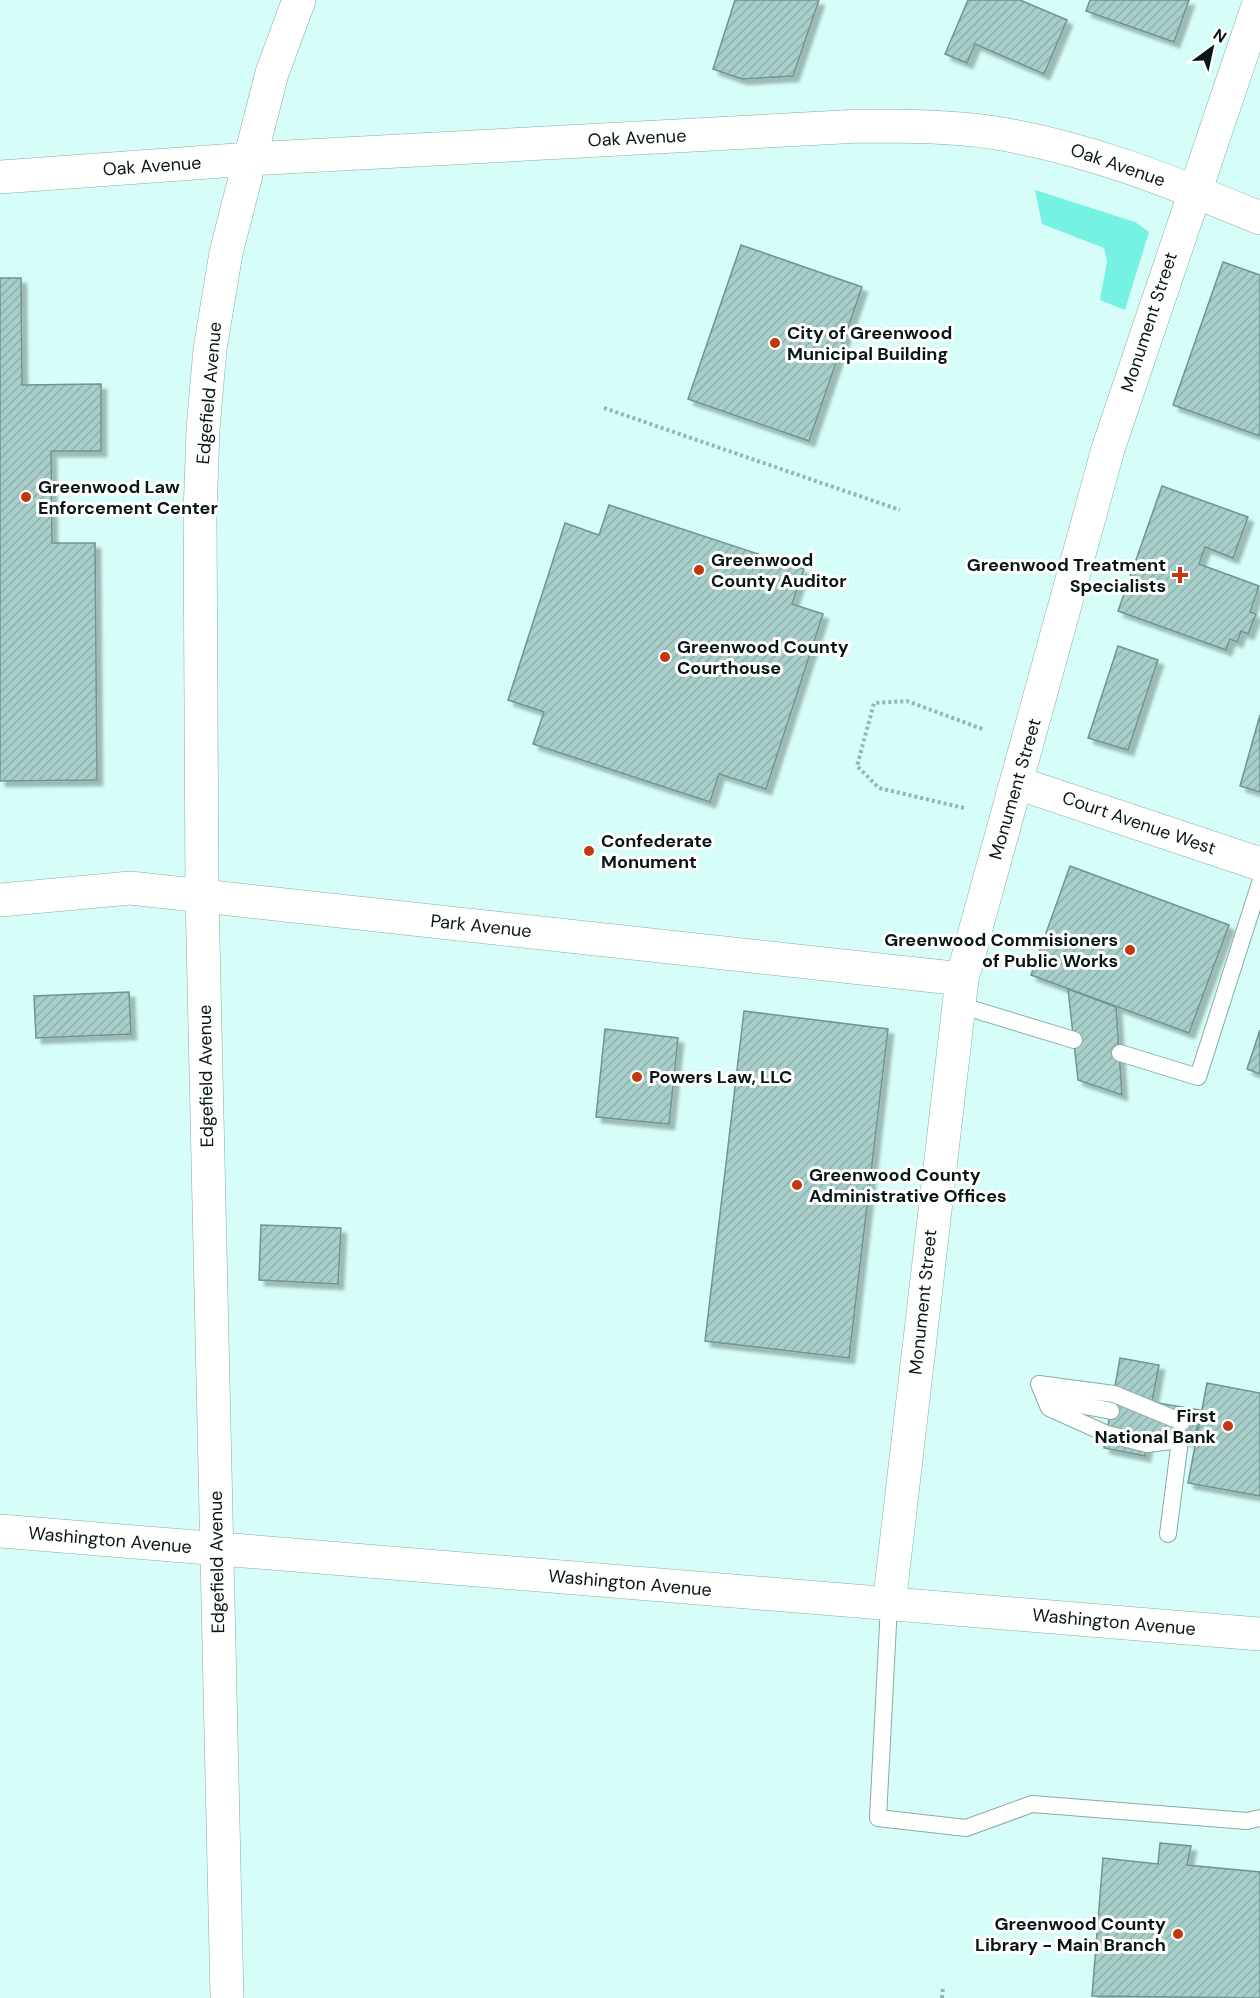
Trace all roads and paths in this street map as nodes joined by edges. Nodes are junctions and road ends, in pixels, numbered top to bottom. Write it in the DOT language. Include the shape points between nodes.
graph roads {
  1 [pos="299,0"];
  2 [pos="1260,0"];
  3 [pos="250,159"];
  4 [pos="0,177"];
  5 [pos="1193,191"];
  6 [pos="1260,218"];
  7 [pos="604,408"];
  8 [pos="900,510"];
  9 [pos="985,730"];
  10 [pos="1017,783"];
  11 [pos="964,808"];
  12 [pos="1260,864"];
  13 [pos="1260,884"];
  14 [pos="202,895"];
  15 [pos="0,900"];
  16 [pos="960,992"];
  17 [pos="1074,1040"];
  18 [pos="1120,1053"];
  19 [pos="1039,1384"];
  20 [pos="1111,1411"];
  21 [pos="1182,1422"];
  22 [pos="0,1531"];
  23 [pos="1168,1534"];
  24 [pos="217,1549"];
  25 [pos="889,1605"];
  26 [pos="1260,1634"];
  27 [pos="1260,1818"];
  28 [pos="943,1986"];
  29 [pos="227,1998"];
  30 [pos="942,1998"];
  1 -- 3 [label="street, Edgefield Avenue" via="272,73"];
  2 -- 5 [label="street, Monument Street"];
  3 -- 4 [label="street, Oak Avenue"];
  3 -- 5 [label="street, Oak Avenue" via="921,126 995,133 1061,146 1112,160"];
  3 -- 14 [label="street, Edgefield Avenue" via="226,253 210,349 203,429"];
  5 -- 6 [label="street, Oak Avenue"];
  5 -- 10 [label="street, Monument Street" via="1108,449"];
  7 -- 8 [label="path"];
  9 -- 11 [label="path" via="907,701 874,703 857,766 879,788"];
  10 -- 12 [label="street, Court Avenue West"];
  10 -- 16 [label="street, Monument Street"];
  13 -- 18 [label="lane" via="1198,1077"];
  14 -- 15 [label="street, Park Avenue" via="130,888"];
  14 -- 16 [label="street, Park Avenue"];
  14 -- 24 [label="street, Edgefield Avenue"];
  16 -- 17 [label="lane"];
  16 -- 25 [label="street, Monument Street"];
  19 -- 20 [label="lane" via="1045,1392 1069,1402"];
  19 -- 21 [label="lane" via="1114,1394"];
  19 -- 23 [label="lane" via="1049,1408 1107,1434 1147,1444 1180,1440"];
  22 -- 24 [label="street, Washington Avenue"];
  24 -- 25 [label="street, Washington Avenue"];
  24 -- 29 [label="street, Edgefield Avenue"];
  25 -- 26 [label="street, Washington Avenue"];
  25 -- 27 [label="lane" via="878,1818 966,1828 1032,1804 1247,1821"];
  28 -- 30 [label="path"];
}
